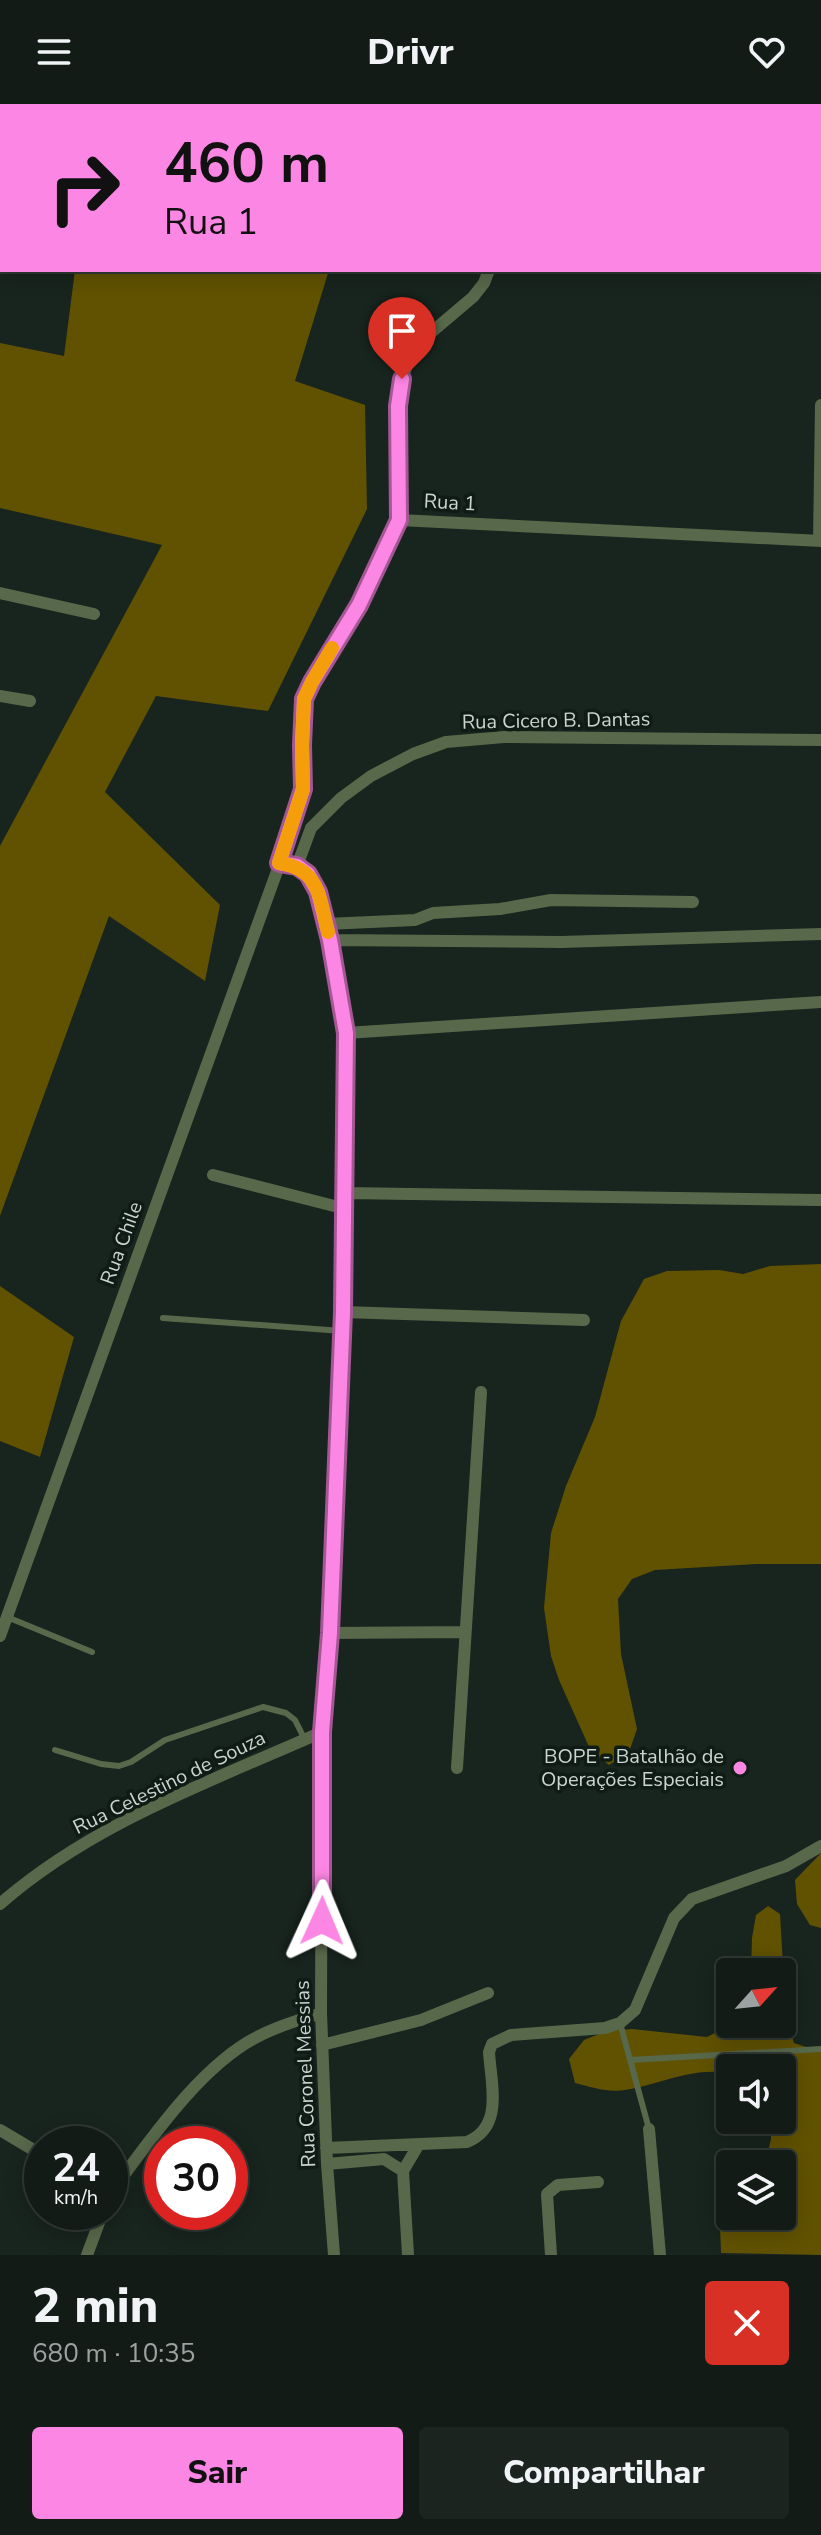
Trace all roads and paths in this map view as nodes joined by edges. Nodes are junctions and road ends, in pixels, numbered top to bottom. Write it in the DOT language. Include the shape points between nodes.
graph roads {
  1 [pos="488,272"];
  2 [pos="821,405"];
  3 [pos="399,520"];
  4 [pos="820,541"];
  5 [pos="0,593"];
  6 [pos="94,614"];
  7 [pos="0,696"];
  8 [pos="30,701"];
  9 [pos="821,740"];
  10 [pos="279,863"];
  11 [pos="297,866"];
  12 [pos="693,902"];
  13 [pos="326,924"];
  14 [pos="821,934"];
  15 [pos="330,940"];
  16 [pos="821,1002"];
  17 [pos="346,1033"];
  18 [pos="213,1175"];
  19 [pos="346,1193"];
  20 [pos="821,1200"];
  21 [pos="346,1209"];
  22 [pos="343,1312"];
  23 [pos="163,1318"];
  24 [pos="584,1320"];
  25 [pos="342,1331"];
  26 [pos="481,1392"];
  27 [pos="7,1617"];
  28 [pos="465,1632"];
  29 [pos="330,1633"];
  30 [pos="0,1636"];
  31 [pos="92,1652"];
  32 [pos="322,1732"];
  33 [pos="305,1740"];
  34 [pos="55,1750"];
  35 [pos="457,1768"];
  36 [pos="821,1846"];
  37 [pos="0,1904"];
  38 [pos="488,1993"];
  39 [pos="321,2013"];
  40 [pos="620,2023"];
  41 [pos="322,2045"];
  42 [pos="821,2049"];
  43 [pos="630,2060"];
  44 [pos="649,2129"];
  45 [pos="0,2130"];
  46 [pos="24,2144"];
  47 [pos="419,2144"];
  48 [pos="326,2148"];
  49 [pos="327,2164"];
  50 [pos="128,2170"];
  51 [pos="403,2171"];
  52 [pos="598,2182"];
  53 [pos="96,2230"];
  54 [pos="87,2255"];
  55 [pos="334,2255"];
  56 [pos="408,2255"];
  57 [pos="551,2255"];
  58 [pos="660,2255"];
  1 -- 3 [label="street" via="473,297 414,347 402,379"];
  2 -- 4 [label="street"];
  3 -- 4 [label="street, Rua 1"];
  3 -- 10 [label="street, Rua 1" via="359,605 304,699 303,789"];
  5 -- 6 [label="street"];
  7 -- 8 [label="street"];
  9 -- 11 [label="street, Rua Cicero B. Dantas" via="504,737 446,742 371,776 341,798 311,828"];
  10 -- 11 [label="street"];
  10 -- 27 [label="street, Rua Chile"];
  11 -- 13 [label="street, Rua Coronel Messias" via="318,892"];
  12 -- 13 [label="street" via="551,900 433,913 415,920"];
  13 -- 15 [label="street, Rua Coronel Messias"];
  14 -- 15 [label="street" via="561,942"];
  15 -- 17 [label="street, Rua Coronel Messias"];
  16 -- 17 [label="street"];
  17 -- 19 [label="street, Rua Coronel Messias"];
  18 -- 21 [label="street"];
  19 -- 20 [label="street"];
  19 -- 21 [label="street, Rua Coronel Messias"];
  21 -- 22 [label="street, Rua Coronel Messias"];
  22 -- 24 [label="street"];
  22 -- 25 [label="street, Rua Coronel Messias"];
  23 -- 25 [label="lane"];
  25 -- 29 [label="street, Rua Coronel Messias"];
  26 -- 28 [label="street"];
  27 -- 30 [label="street, Rua Chile"];
  27 -- 31 [label="lane"];
  28 -- 29 [label="street"];
  28 -- 35 [label="street"];
  29 -- 32 [label="street, Rua Coronel Messias"];
  32 -- 33 [label="street, Rua Celestino de Souza"];
  32 -- 39 [label="street, Rua Coronel Messias"];
  33 -- 34 [label="lane" via="295,1720 263,1707 165,1740 119,1766"];
  33 -- 37 [label="street, Rua Celestino de Souza" via="135,1816 40,1871"];
  36 -- 40 [label="street" via="786,1866 692,1899 674,1918 635,2010"];
  38 -- 41 [label="street" via="421,2020"];
  39 -- 41 [label="street, Rua Coronel Messias"];
  39 -- 50 [label="street" via="254,2038 228,2056"];
  40 -- 43 [label="lane"];
  40 -- 47 [label="street" via="500,2038 489,2052 493,2108 486,2130 467,2142"];
  41 -- 48 [label="street, Rua Coronel Messias"];
  42 -- 43 [label="lane"];
  43 -- 44 [label="lane"];
  44 -- 58 [label="street"];
  45 -- 46 [label="street"];
  47 -- 48 [label="street"];
  47 -- 51 [label="street"];
  48 -- 49 [label="street, Rua Coronel Messias"];
  49 -- 51 [label="street" via="384,2159"];
  49 -- 55 [label="street, Rua Coronel Messias"];
  51 -- 56 [label="street"];
  52 -- 57 [label="street" via="558,2185 547,2194"];
  53 -- 54 [label="street"];
}
